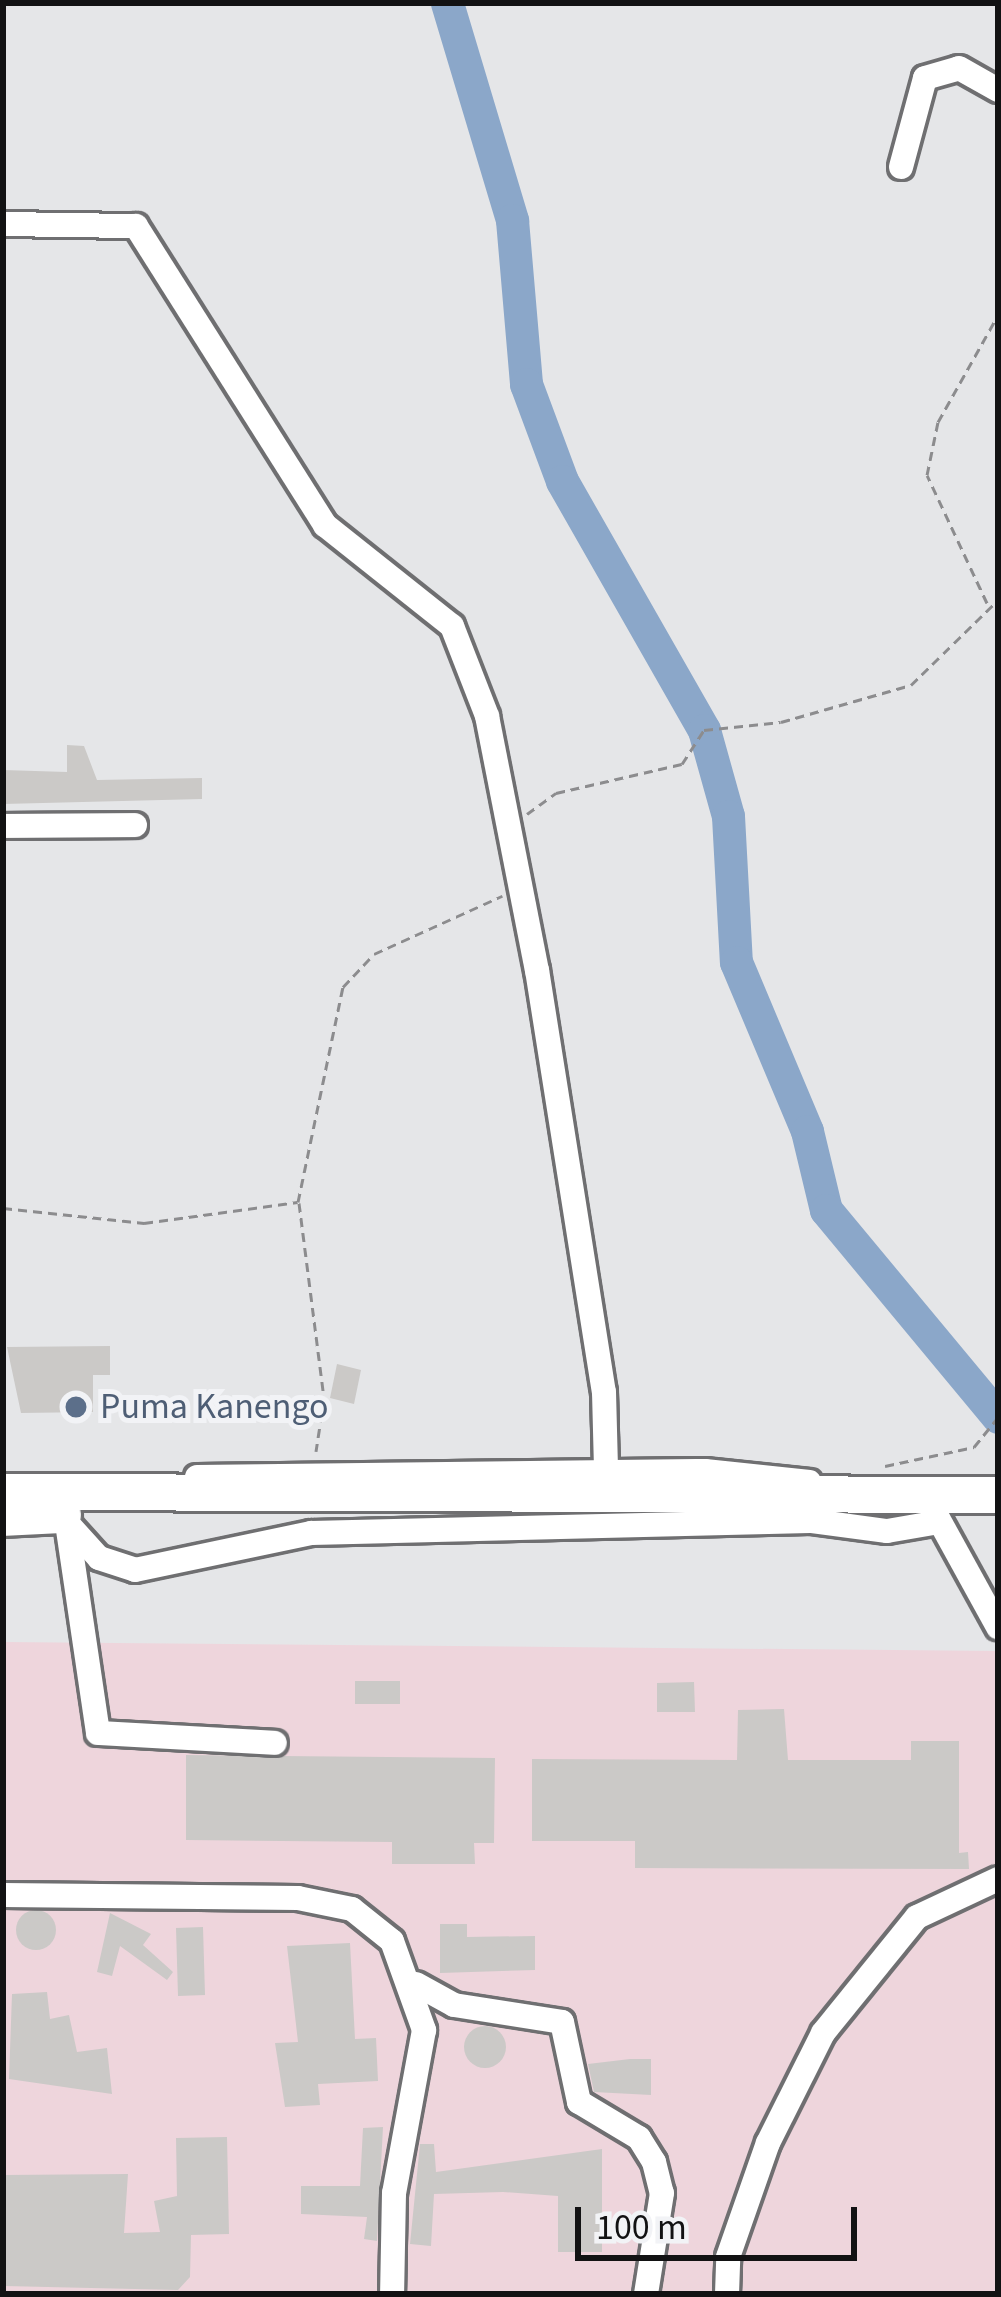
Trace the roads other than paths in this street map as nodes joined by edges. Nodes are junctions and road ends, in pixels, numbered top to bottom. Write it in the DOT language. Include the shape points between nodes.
graph roads {
  1 [pos="998,90"];
  2 [pos="902,167"];
  3 [pos="3,224"];
  4 [pos="135,825"];
  5 [pos="3,826"];
  6 [pos="606,1471"];
  7 [pos="3,1492"];
  8 [pos="155,1495"];
  9 [pos="871,1495"];
  10 [pos="998,1495"];
  11 [pos="932,1508"];
  12 [pos="3,1518"];
  13 [pos="64,1519"];
  14 [pos="998,1627"];
  15 [pos="275,1743"];
  16 [pos="998,1879"];
  17 [pos="3,1895"];
  18 [pos="416,1984"];
  19 [pos="392,2294"];
  20 [pos="646,2294"];
  21 [pos="727,2294"];
  1 -- 2 [label="street" via="958,68 925,77"];
  3 -- 6 [label="street" via="125,223 146,237 326,525 452,626 487,716 522,893 602,1376"];
  4 -- 5 [label="street"];
  6 -- 8 [label="street" via="311,1473"];
  6 -- 9 [label="street" via="780,1476"];
  7 -- 8 [label="highway"];
  8 -- 9 [label="highway"];
  8 -- 13 [label="highway"];
  9 -- 11 [label="highway"];
  10 -- 11 [label="highway"];
  11 -- 13 [label="street" via="887,1531 812,1521 311,1533 135,1570 99,1558"];
  11 -- 14 [label="street"];
  12 -- 13 [label="highway"];
  13 -- 15 [label="street" via="98,1732"];
  16 -- 21 [label="street" via="917,1917 823,2033 768,2143 728,2257"];
  17 -- 18 [label="street" via="298,1898 352,1909 392,1941"];
  18 -- 19 [label="street" via="424,2030 394,2193"];
  18 -- 20 [label="street" via="454,2005 562,2022 579,2102 639,2138 654,2162 662,2193"];
}
